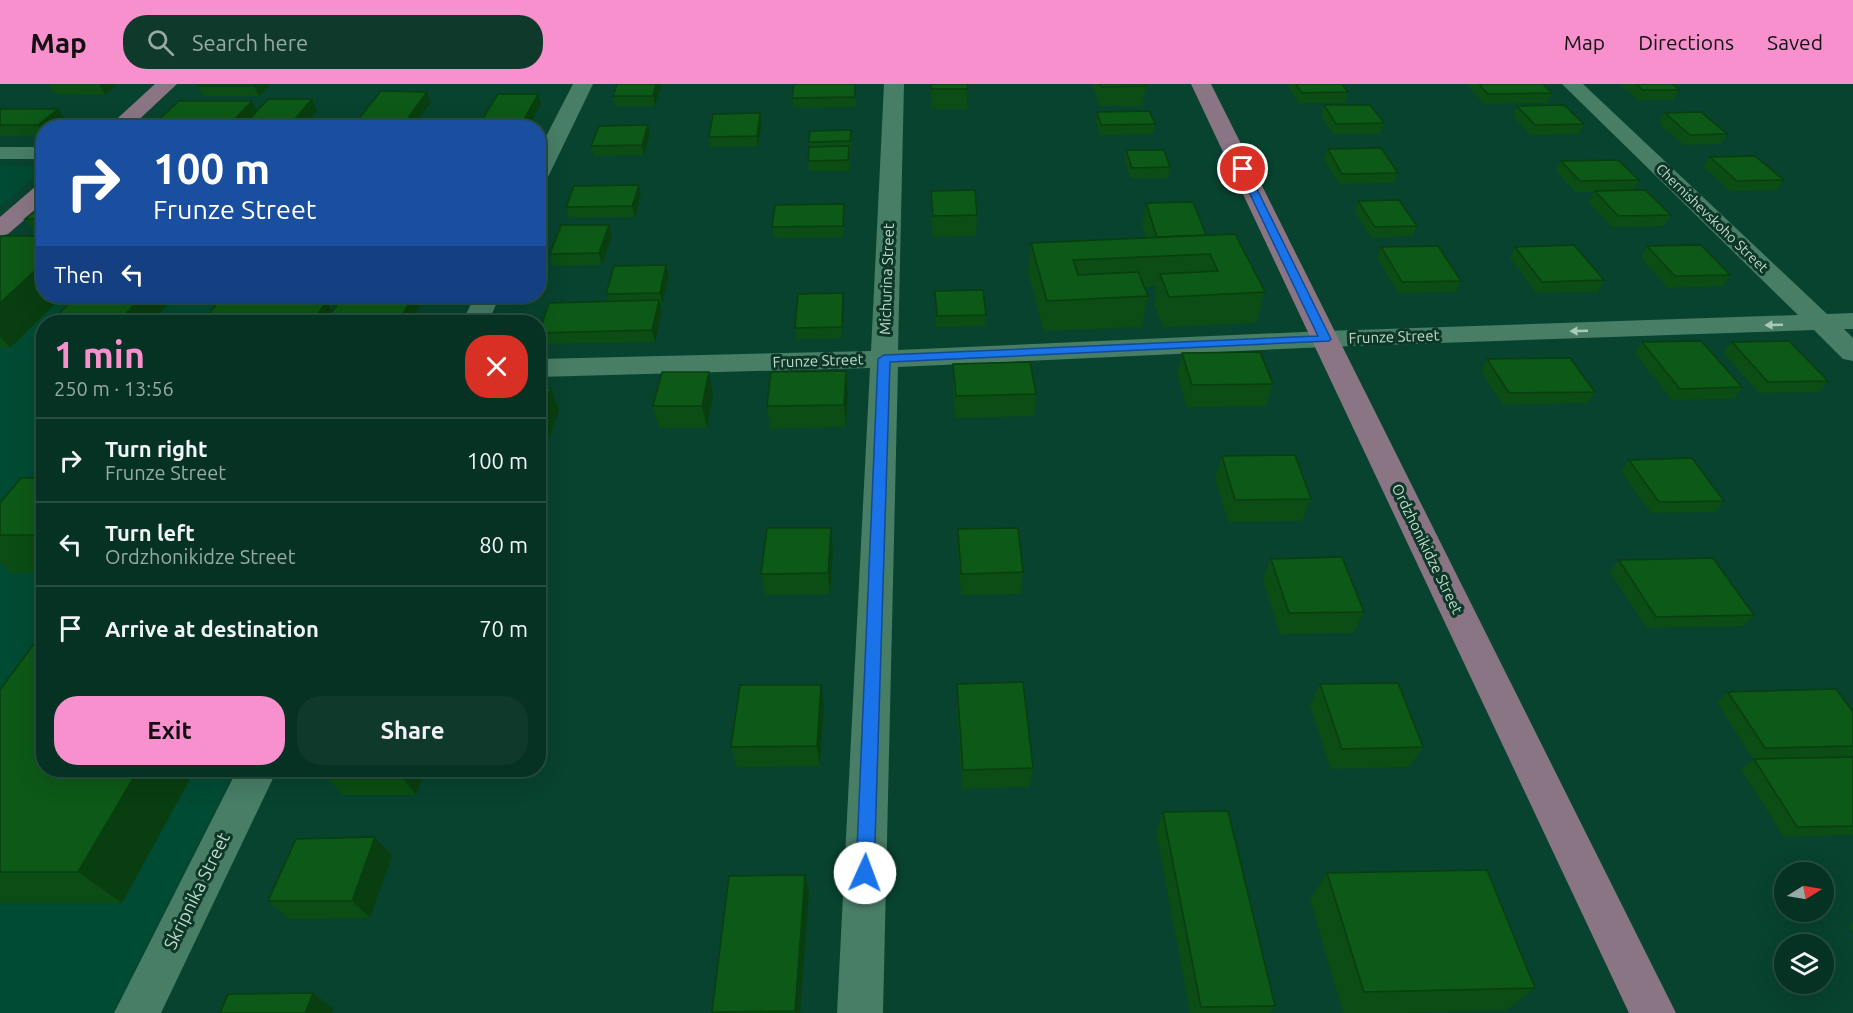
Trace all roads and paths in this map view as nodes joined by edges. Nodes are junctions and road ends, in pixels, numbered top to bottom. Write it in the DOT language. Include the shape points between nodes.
graph roads {
  1 [pos="167,84"];
  2 [pos="583,84"];
  3 [pos="894,84"];
  4 [pos="1202,84"];
  5 [pos="1572,84"];
  6 [pos="126,120"];
  7 [pos="546,149"];
  8 [pos="0,153"];
  9 [pos="36,153"];
  10 [pos="36,198"];
  11 [pos="0,230"];
  12 [pos="1853,321"];
  13 [pos="1822,323"];
  14 [pos="1325,339"];
  15 [pos="1853,353"];
  16 [pos="884,359"];
  17 [pos="546,368"];
  18 [pos="254,777"];
  19 [pos="137,1013"];
  20 [pos="860,1013"];
  21 [pos="1653,1013"];
  1 -- 6 [label="main road"];
  2 -- 7 [label="street"];
  3 -- 16 [label="street, Michurina Street"];
  4 -- 14 [label="main road, Ordzhonikidze Street"];
  5 -- 13 [label="street, Chernishevskoho Street"];
  8 -- 9 [label="street"];
  10 -- 11 [label="main road"];
  12 -- 13 [label="street, Frunze Street"];
  13 -- 14 [label="street, Frunze Street, one-way"];
  13 -- 15 [label="street, Chernishevskoho Street"];
  14 -- 16 [label="street, Frunze Street"];
  14 -- 21 [label="main road, Ordzhonikidze Street"];
  16 -- 17 [label="street, Frunze Street"];
  16 -- 20 [label="street, Michurina Street"];
  18 -- 19 [label="street, Skripnika Street"];
}
